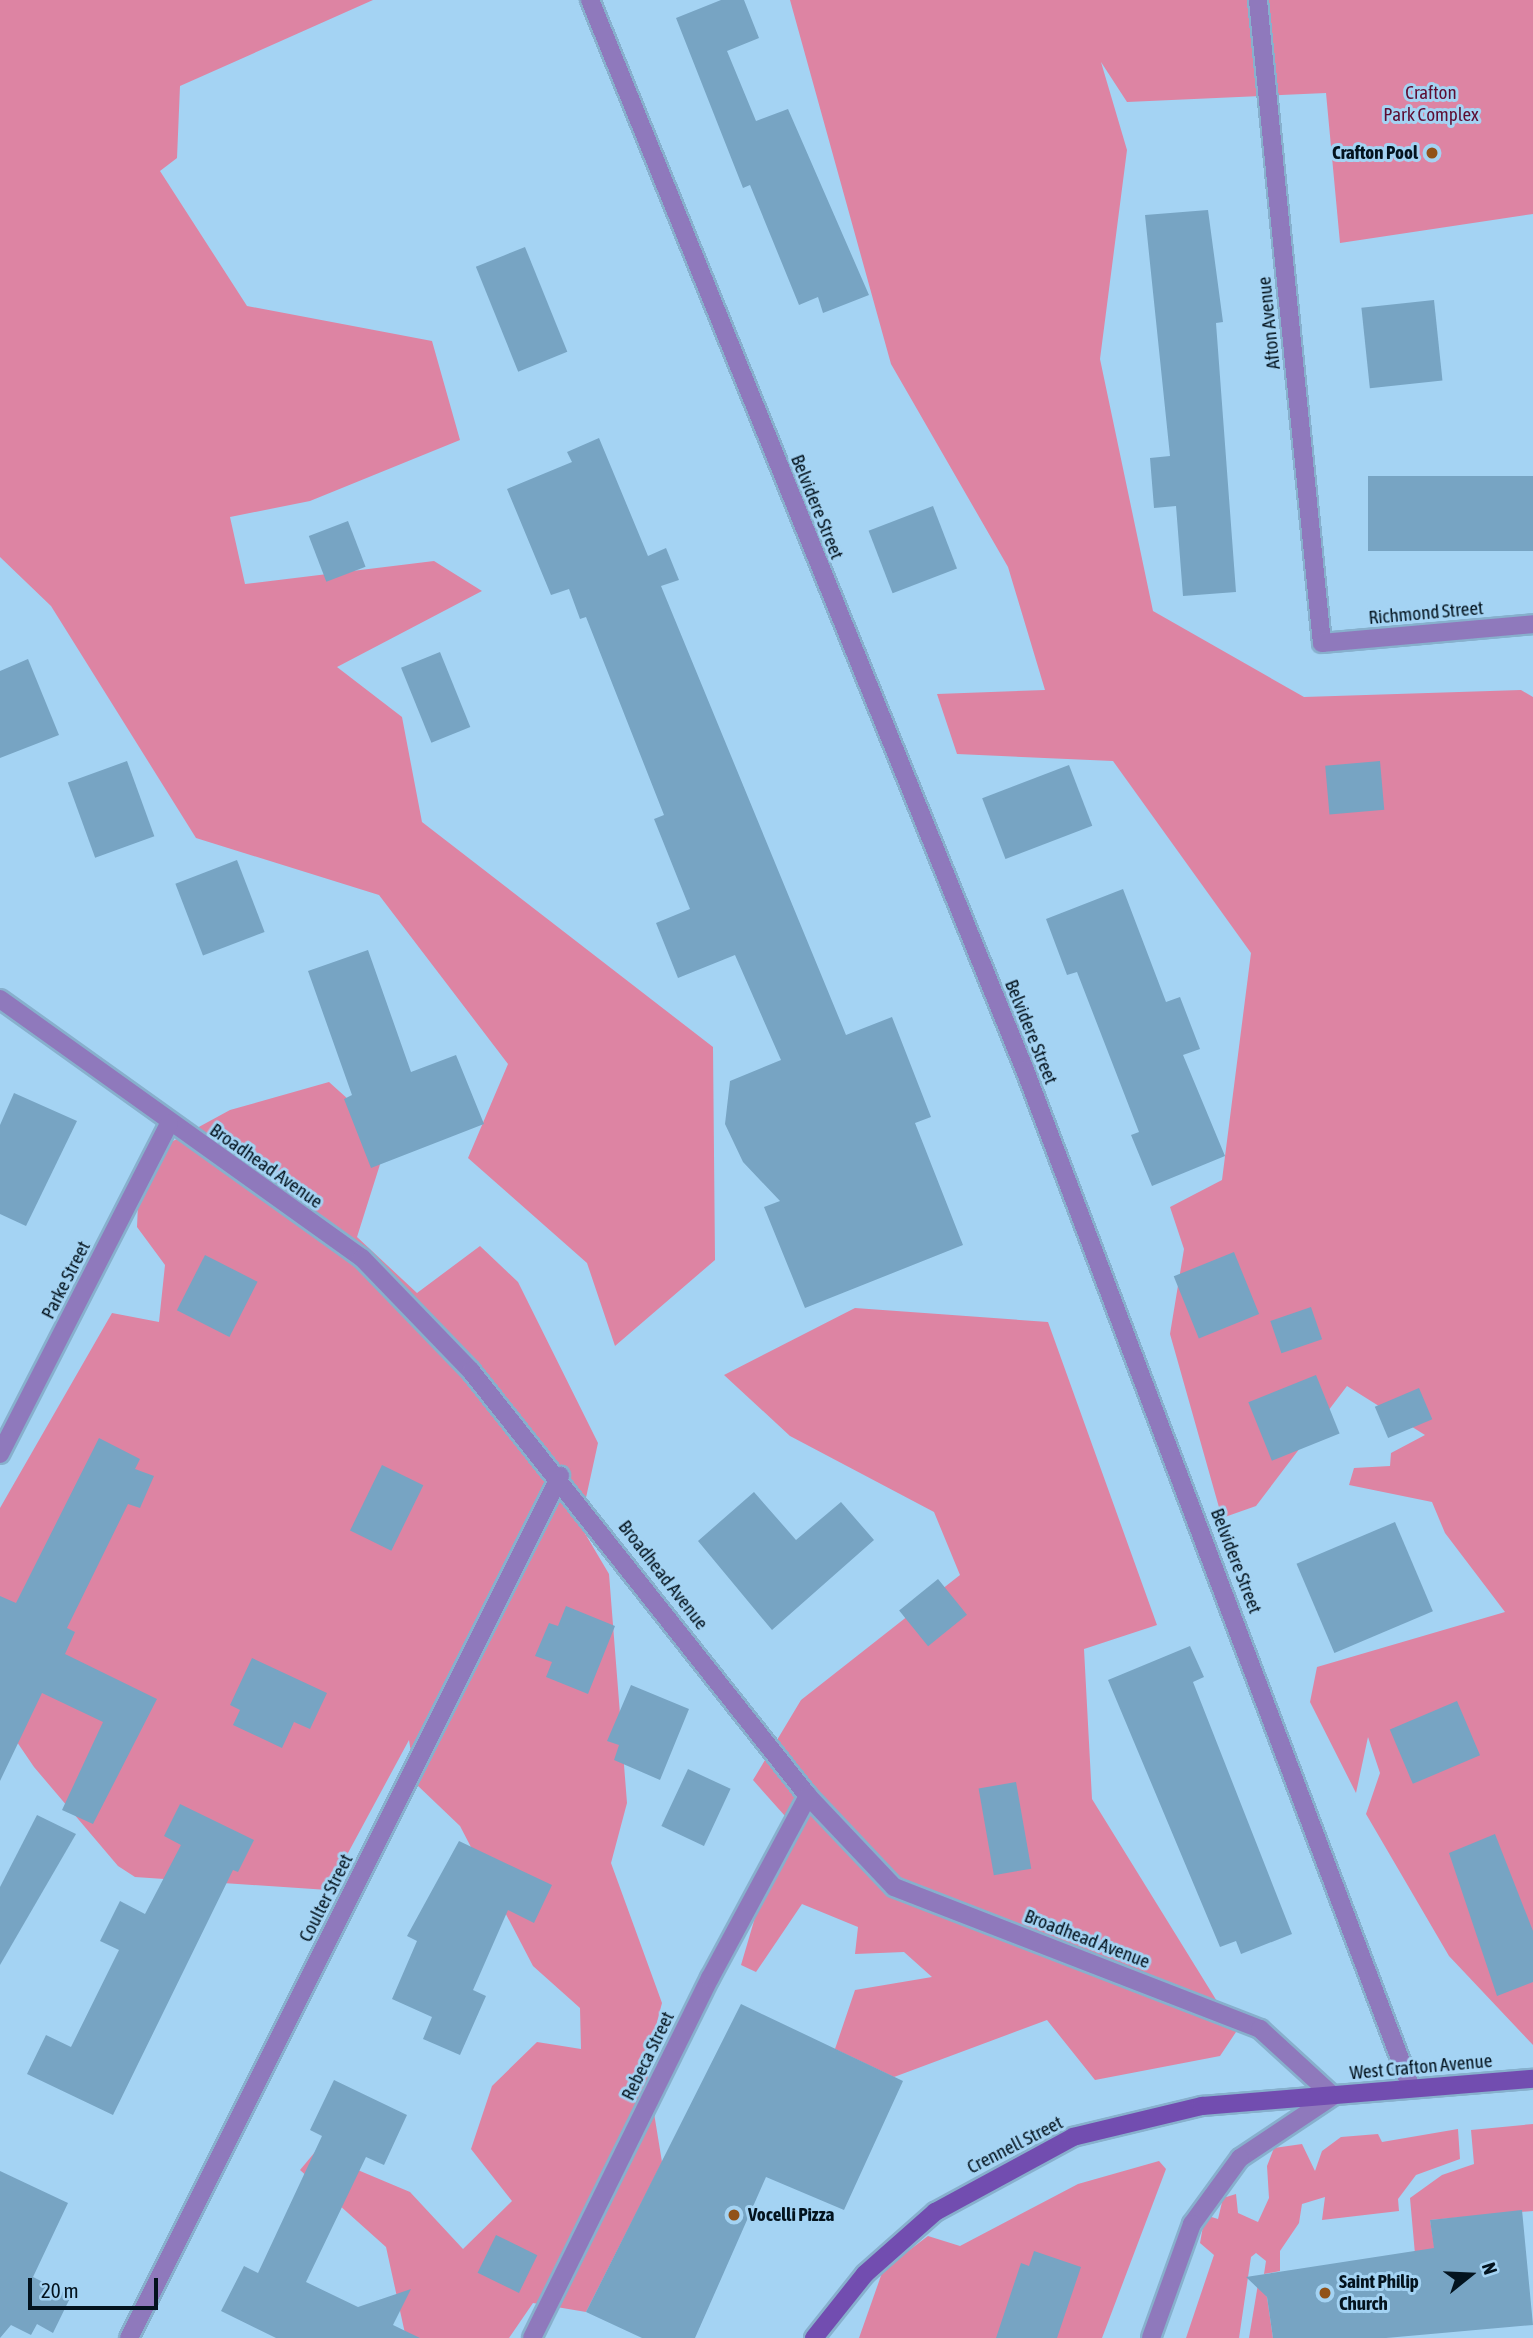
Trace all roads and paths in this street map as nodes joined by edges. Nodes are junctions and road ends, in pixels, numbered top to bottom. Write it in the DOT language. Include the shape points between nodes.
graph roads {
  1 [pos="590,0"];
  2 [pos="1258,0"];
  3 [pos="1533,624"];
  4 [pos="1322,643"];
  5 [pos="0,999"];
  6 [pos="169,1124"];
  7 [pos="0,1454"];
  8 [pos="560,1476"];
  9 [pos="808,1796"];
  10 [pos="1533,2079"];
  11 [pos="1411,2088"];
  12 [pos="1333,2096"];
  13 [pos="129,2338"];
  14 [pos="532,2338"];
  15 [pos="814,2338"];
  16 [pos="1151,2338"];
  1 -- 11 [label="street, Belvidere Street" via="1025,1070"];
  2 -- 4 [label="street, Afton Avenue"];
  3 -- 4 [label="street, Richmond Street"];
  5 -- 6 [label="street, Broadhead Avenue"];
  6 -- 7 [label="street, Parke Street"];
  6 -- 8 [label="street, Broadhead Avenue" via="362,1258 471,1371"];
  8 -- 9 [label="street, Broadhead Avenue"];
  8 -- 13 [label="street, Coulter Street"];
  9 -- 12 [label="street, Broadhead Avenue" via="894,1888 1260,2029"];
  9 -- 14 [label="street, Rebeca Street" via="710,1978"];
  10 -- 11 [label="main road, West Crafton Avenue"];
  11 -- 12 [label="main road, West Crafton Avenue"];
  12 -- 15 [label="main road, Crennell Street" via="1202,2106 1073,2137 935,2212 865,2274"];
  12 -- 16 [label="street, West Crafton Avenue" via="1240,2158 1192,2224"];
}
